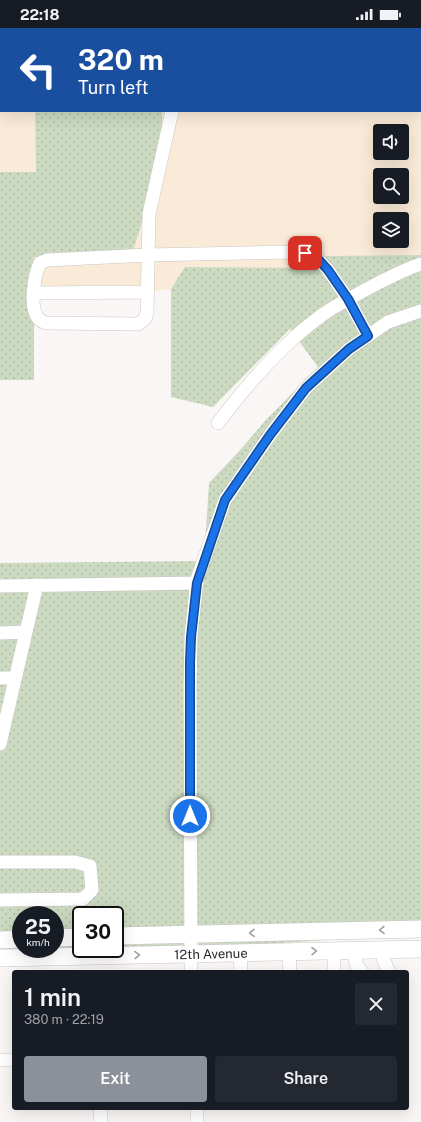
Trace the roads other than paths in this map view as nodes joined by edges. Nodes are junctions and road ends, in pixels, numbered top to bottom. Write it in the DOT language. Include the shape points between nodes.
graph roads {
  1 [pos="172,112"];
  2 [pos="148,255"];
  3 [pos="421,264"];
  4 [pos="148,292"];
  5 [pos="34,293"];
  6 [pos="348,299"];
  7 [pos="421,311"];
  8 [pos="368,336"];
  9 [pos="218,423"];
  10 [pos="197,583"];
  11 [pos="37,585"];
  12 [pos="0,586"];
  13 [pos="26,632"];
  14 [pos="0,633"];
  15 [pos="0,678"];
  16 [pos="15,678"];
  17 [pos="0,744"];
  18 [pos="0,862"];
  19 [pos="0,900"];
  20 [pos="421,929"];
  21 [pos="190,934"];
  22 [pos="124,936"];
  23 [pos="12,939"];
  24 [pos="0,940"];
  25 [pos="421,949"];
  26 [pos="353,950"];
  27 [pos="381,950"];
  28 [pos="334,951"];
  29 [pos="289,952"];
  30 [pos="240,953"];
  31 [pos="191,954"];
  32 [pos="0,958"];
  33 [pos="191,970"];
  34 [pos="241,970"];
  35 [pos="290,970"];
  36 [pos="334,970"];
  37 [pos="360,970"];
  38 [pos="388,970"];
  39 [pos="0,1060"];
  40 [pos="12,1060"];
  41 [pos="100,1110"];
  42 [pos="197,1110"];
  43 [pos="101,1122"];
  44 [pos="197,1122"];
  1 -- 2 [label="street" via="149,214"];
  2 -- 4 [label="street"];
  2 -- 5 [label="street" via="47,260 40,263 36,272"];
  2 -- 6 [label="street" via="305,253 318,259"];
  3 -- 6 [label="street"];
  4 -- 5 [label="street"];
  4 -- 5 [label="street" via="145,319 138,324 46,323 38,319"];
  6 -- 8 [label="street"];
  6 -- 9 [label="street" via="306,328 266,365"];
  7 -- 8 [label="street" via="388,322"];
  8 -- 10 [label="street" via="349,349 306,388 225,500"];
  10 -- 11 [label="street"];
  10 -- 21 [label="street" via="191,637"];
  11 -- 12 [label="street"];
  11 -- 13 [label="street"];
  13 -- 14 [label="street"];
  13 -- 16 [label="street"];
  15 -- 16 [label="street"];
  16 -- 17 [label="street"];
  18 -- 19 [label="street" via="75,862 90,866 92,890 83,899"];
  20 -- 21 [label="main road, 12th Avenue, one-way"];
  21 -- 22 [label="main road, 12th Avenue"];
  21 -- 31 [label="street"];
  23 -- 24 [label="main road"];
  25 -- 27 [label="main road, 12th Avenue"];
  26 -- 27 [label="main road, 12th Avenue"];
  26 -- 28 [label="main road, 12th Avenue"];
  26 -- 37 [label="street"];
  27 -- 38 [label="street"];
  29 -- 28 [label="main road, 12th Avenue, one-way"];
  28 -- 36 [label="street"];
  29 -- 30 [label="main road, 12th Avenue"];
  29 -- 35 [label="street"];
  30 -- 31 [label="main road, 12th Avenue"];
  30 -- 34 [label="street"];
  32 -- 31 [label="main road, 12th Avenue, one-way"];
  31 -- 33 [label="street"];
  39 -- 40 [label="street"];
  41 -- 43 [label="street"];
  42 -- 44 [label="street"];
}
